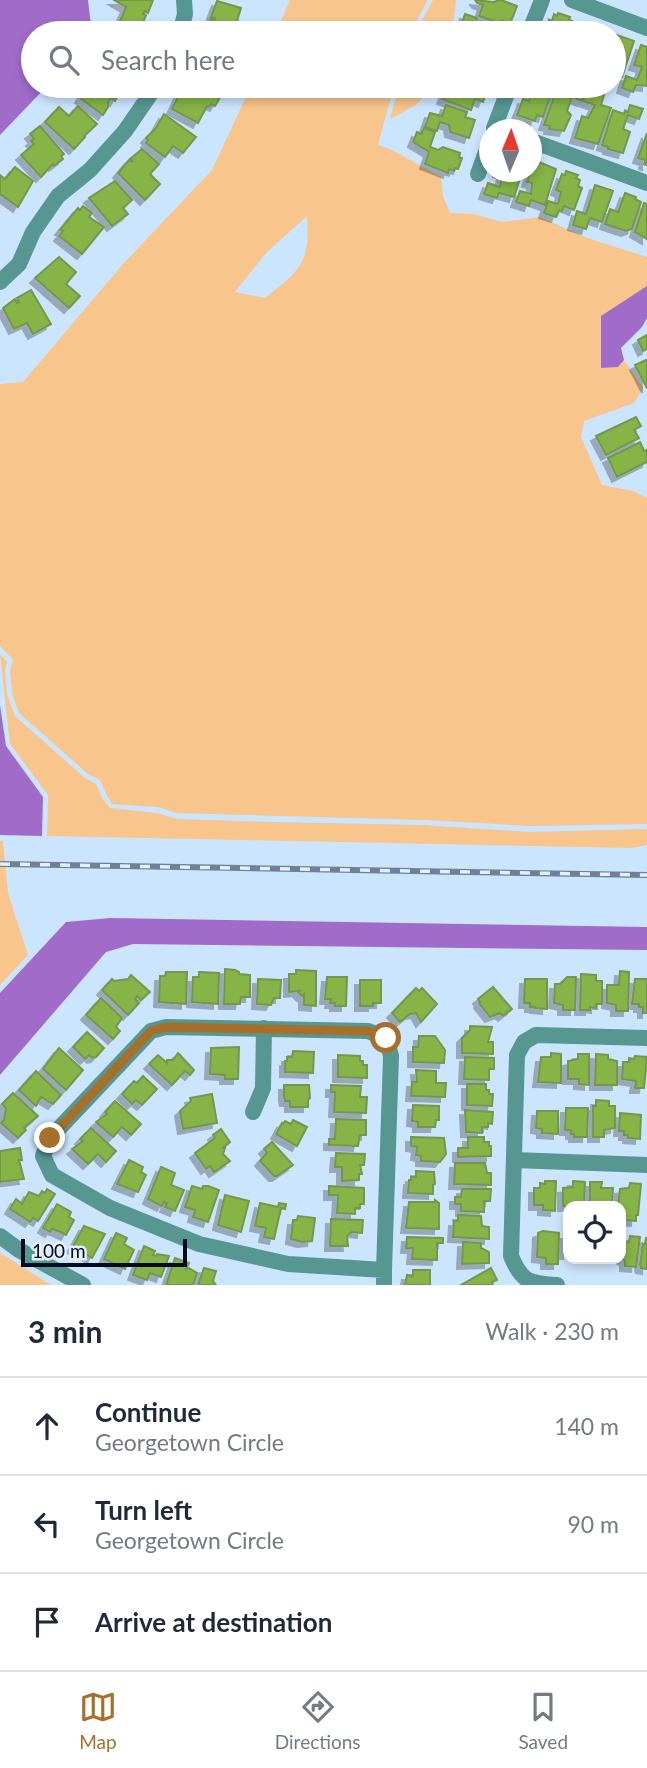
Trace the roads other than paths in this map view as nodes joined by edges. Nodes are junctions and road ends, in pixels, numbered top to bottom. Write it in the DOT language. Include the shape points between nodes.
graph roads {
  1 [pos="184,0"];
  2 [pos="542,0"];
  3 [pos="572,0"];
  4 [pos="183,21"];
  5 [pos="534,21"];
  6 [pos="647,28"];
  7 [pos="148,98"];
  8 [pos="506,98"];
  9 [pos="499,119"];
  10 [pos="542,145"];
  11 [pos="647,183"];
  12 [pos="0,282"];
  13 [pos="264,1028"];
  14 [pos="647,1038"];
  15 [pos="253,1112"];
  16 [pos="514,1160"];
  17 [pos="647,1165"];
  18 [pos="0,1236"];
  19 [pos="384,1278"];
  20 [pos="83,1285"];
  21 [pos="557,1285"];
  1 -- 4 [label="street"];
  2 -- 5 [label="street"];
  3 -- 6 [label="street"];
  7 -- 12 [label="street" via="90,170 58,196 33,232 19,264"];
  8 -- 9 [label="street"];
  10 -- 11 [label="street"];
  13 -- 15 [label="street" via="263,1088"];
  13 -- 19 [label="street" via="368,1031 386,1038 391,1056"];
  13 -- 19 [label="street" via="166,1027 151,1031 50,1138 43,1156 52,1175 110,1208 199,1244 288,1264"];
  14 -- 16 [label="street" via="536,1035 524,1042 517,1055"];
  16 -- 17 [label="street"];
  16 -- 21 [label="street" via="511,1256 518,1273 531,1283"];
  18 -- 20 [label="street"];
}
